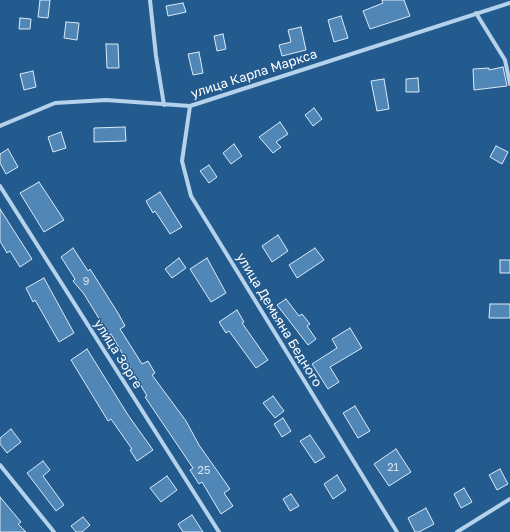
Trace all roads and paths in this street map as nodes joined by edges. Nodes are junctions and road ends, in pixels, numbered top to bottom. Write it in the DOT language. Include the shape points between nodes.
graph roads {
  1 [pos="150,0"];
  2 [pos="510,3"];
  3 [pos="476,13"];
  4 [pos="510,84"];
  5 [pos="164,104"];
  6 [pos="190,106"];
  7 [pos="0,126"];
  8 [pos="0,186"];
  9 [pos="0,465"];
  10 [pos="510,499"];
  11 [pos="54,532"];
  12 [pos="218,532"];
  13 [pos="397,532"];
  14 [pos="457,532"];
  1 -- 5 [label="street"];
  2 -- 3 [label="street, улица Карла Маркса"];
  3 -- 4 [label="street" via="505,60"];
  3 -- 6 [label="street, улица Карла Маркса"];
  5 -- 6 [label="street, улица Карла Маркса"];
  5 -- 7 [label="street, улица Карла Маркса" via="106,100 55,103"];
  6 -- 13 [label="street, улица Демьяна Бедного" via="182,160 191,196"];
  8 -- 12 [label="street, улица Зорге"];
  9 -- 11 [label="street"];
  10 -- 14 [label="street"];
}
